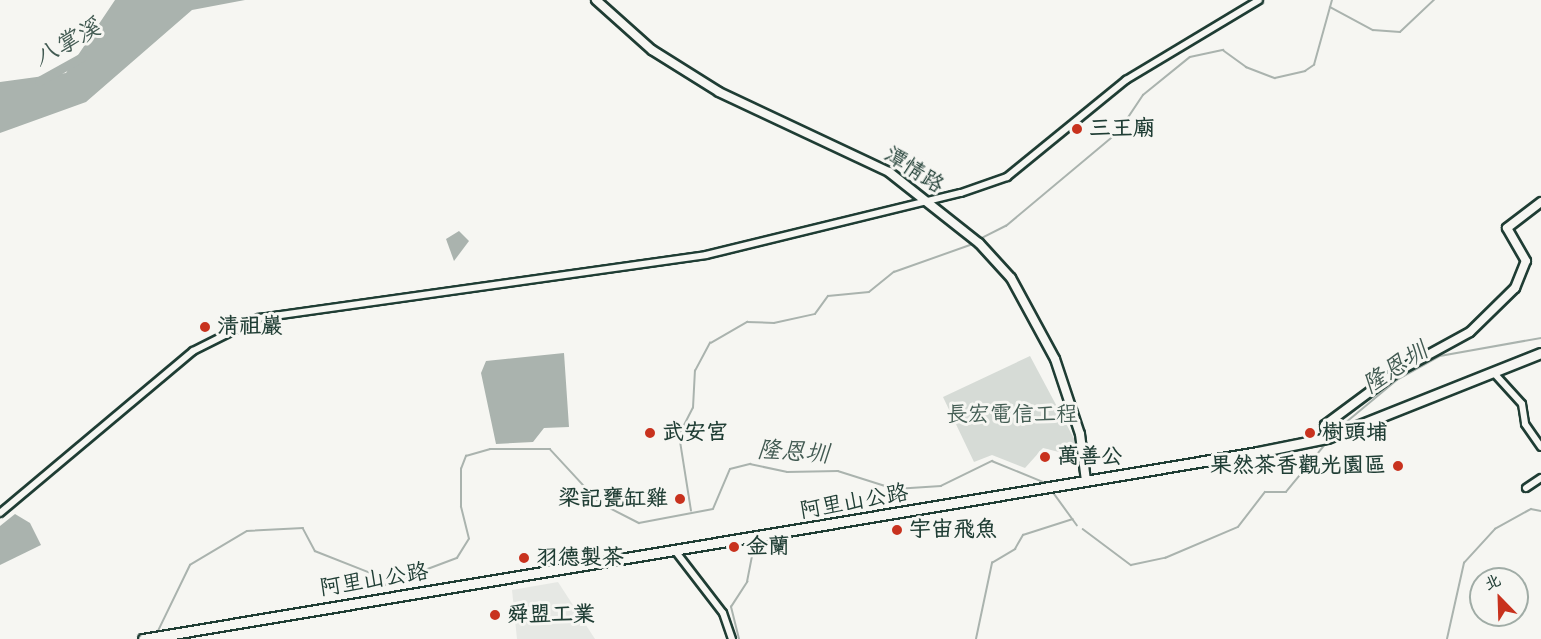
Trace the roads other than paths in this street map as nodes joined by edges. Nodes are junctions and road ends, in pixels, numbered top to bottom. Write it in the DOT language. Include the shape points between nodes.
graph roads {
  1 [pos="596,0"];
  2 [pos="1259,0"];
  3 [pos="929,200"];
  4 [pos="1541,202"];
  5 [pos="1541,353"];
  6 [pos="1493,372"];
  7 [pos="1327,438"];
  8 [pos="1538,438"];
  9 [pos="1541,447"];
  10 [pos="1541,478"];
  11 [pos="1086,481"];
  12 [pos="1526,488"];
  13 [pos="0,513"];
  14 [pos="676,552"];
  15 [pos="150,637"];
  16 [pos="732,639"];
  1 -- 3 [label="street, 潭情路" via="652,50 719,92 889,172"];
  2 -- 3 [label="street" via="1126,80 1007,177"];
  3 -- 11 [label="street, 潭情路" via="980,243 1035,317 1073,407"];
  3 -- 13 [label="street" via="706,255 259,318 193,351"];
  4 -- 7 [label="street" via="1507,228 1526,261 1515,288 1470,332 1395,373 1325,425"];
  5 -- 6 [label="main road, 阿里山公路"];
  6 -- 7 [label="main road, 阿里山公路"];
  6 -- 8 [label="street" via="1522,404 1525,424"];
  7 -- 11 [label="main road, 阿里山公路"];
  8 -- 9 [label="street"];
  10 -- 12 [label="street"];
  11 -- 14 [label="main road, 阿里山公路"];
  14 -- 15 [label="main road, 阿里山公路"];
  14 -- 16 [label="street" via="723,613"];
}
